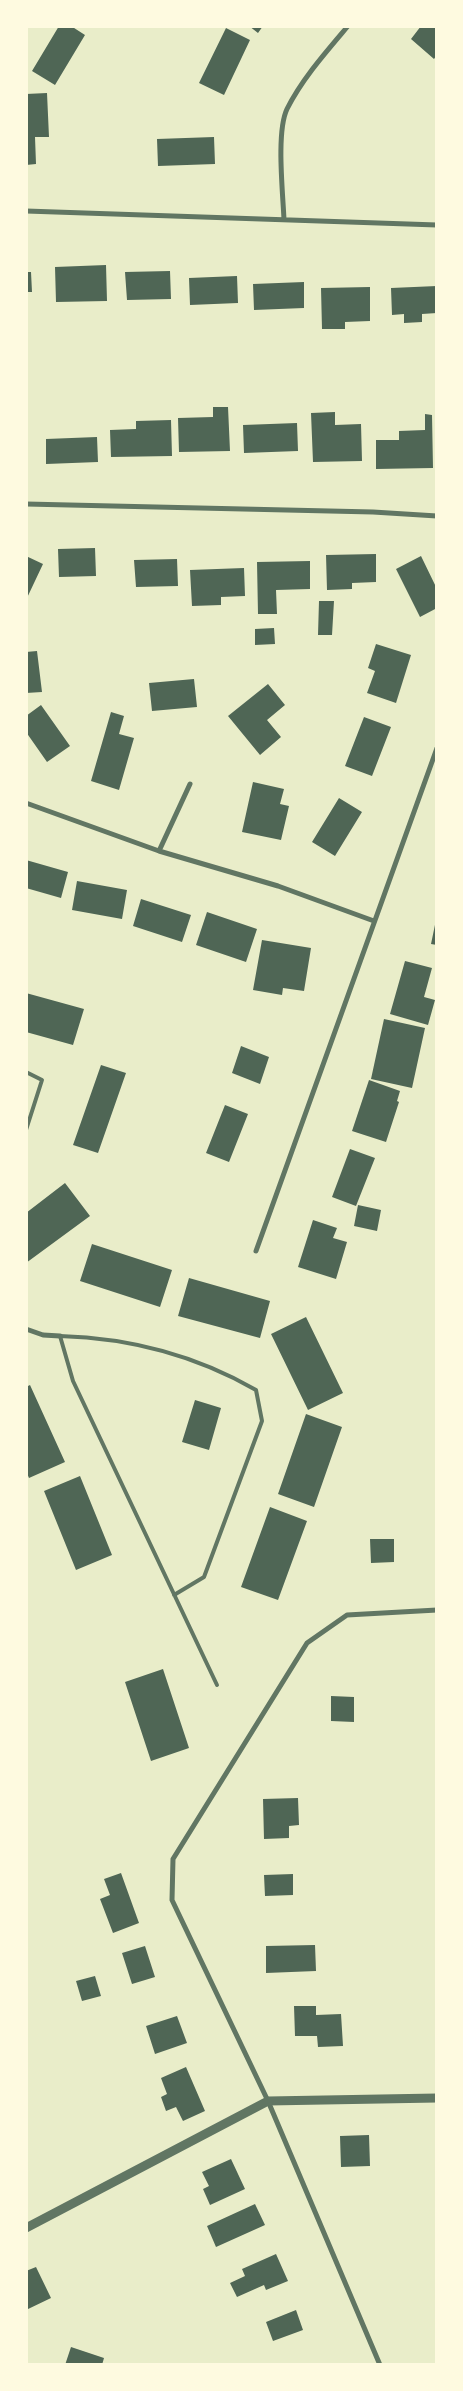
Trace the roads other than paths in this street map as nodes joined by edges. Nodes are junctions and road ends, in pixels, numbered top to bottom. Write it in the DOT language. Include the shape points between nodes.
graph roads {
  1 [pos="348,26"];
  2 [pos="26,211"];
  3 [pos="284,220"];
  4 [pos="437,225"];
  5 [pos="26,504"];
  6 [pos="437,516"];
  7 [pos="437,748"];
  8 [pos="190,784"];
  9 [pos="27,804"];
  10 [pos="159,851"];
  11 [pos="374,921"];
  12 [pos="26,1072"];
  13 [pos="26,1130"];
  14 [pos="256,1251"];
  15 [pos="26,1329"];
  16 [pos="60,1336"];
  17 [pos="174,1595"];
  18 [pos="437,1610"];
  19 [pos="216,1685"];
  20 [pos="437,2098"];
  21 [pos="268,2101"];
  22 [pos="26,2228"];
  23 [pos="380,2365"];
  1 -- 3 [label="street" via="312,71 286,111 281,149"];
  2 -- 3 [label="street"];
  3 -- 4 [label="street"];
  5 -- 6 [label="street"];
  7 -- 11 [label="street"];
  8 -- 10 [label="street"];
  9 -- 10 [label="street"];
  10 -- 11 [label="street" via="278,886"];
  11 -- 14 [label="street"];
  12 -- 13 [label="lane" via="42,1080"];
  15 -- 16 [label="street"];
  16 -- 17 [label="lane" via="73,1381"];
  16 -- 17 [label="lane" via="96,1337 173,1353 228,1374 256,1390 262,1421 204,1577"];
  17 -- 19 [label="lane"];
  18 -- 21 [label="street" via="346,1614 307,1643 173,1858 172,1900"];
  20 -- 21 [label="street"];
  21 -- 22 [label="street"];
  21 -- 23 [label="street"];
}
